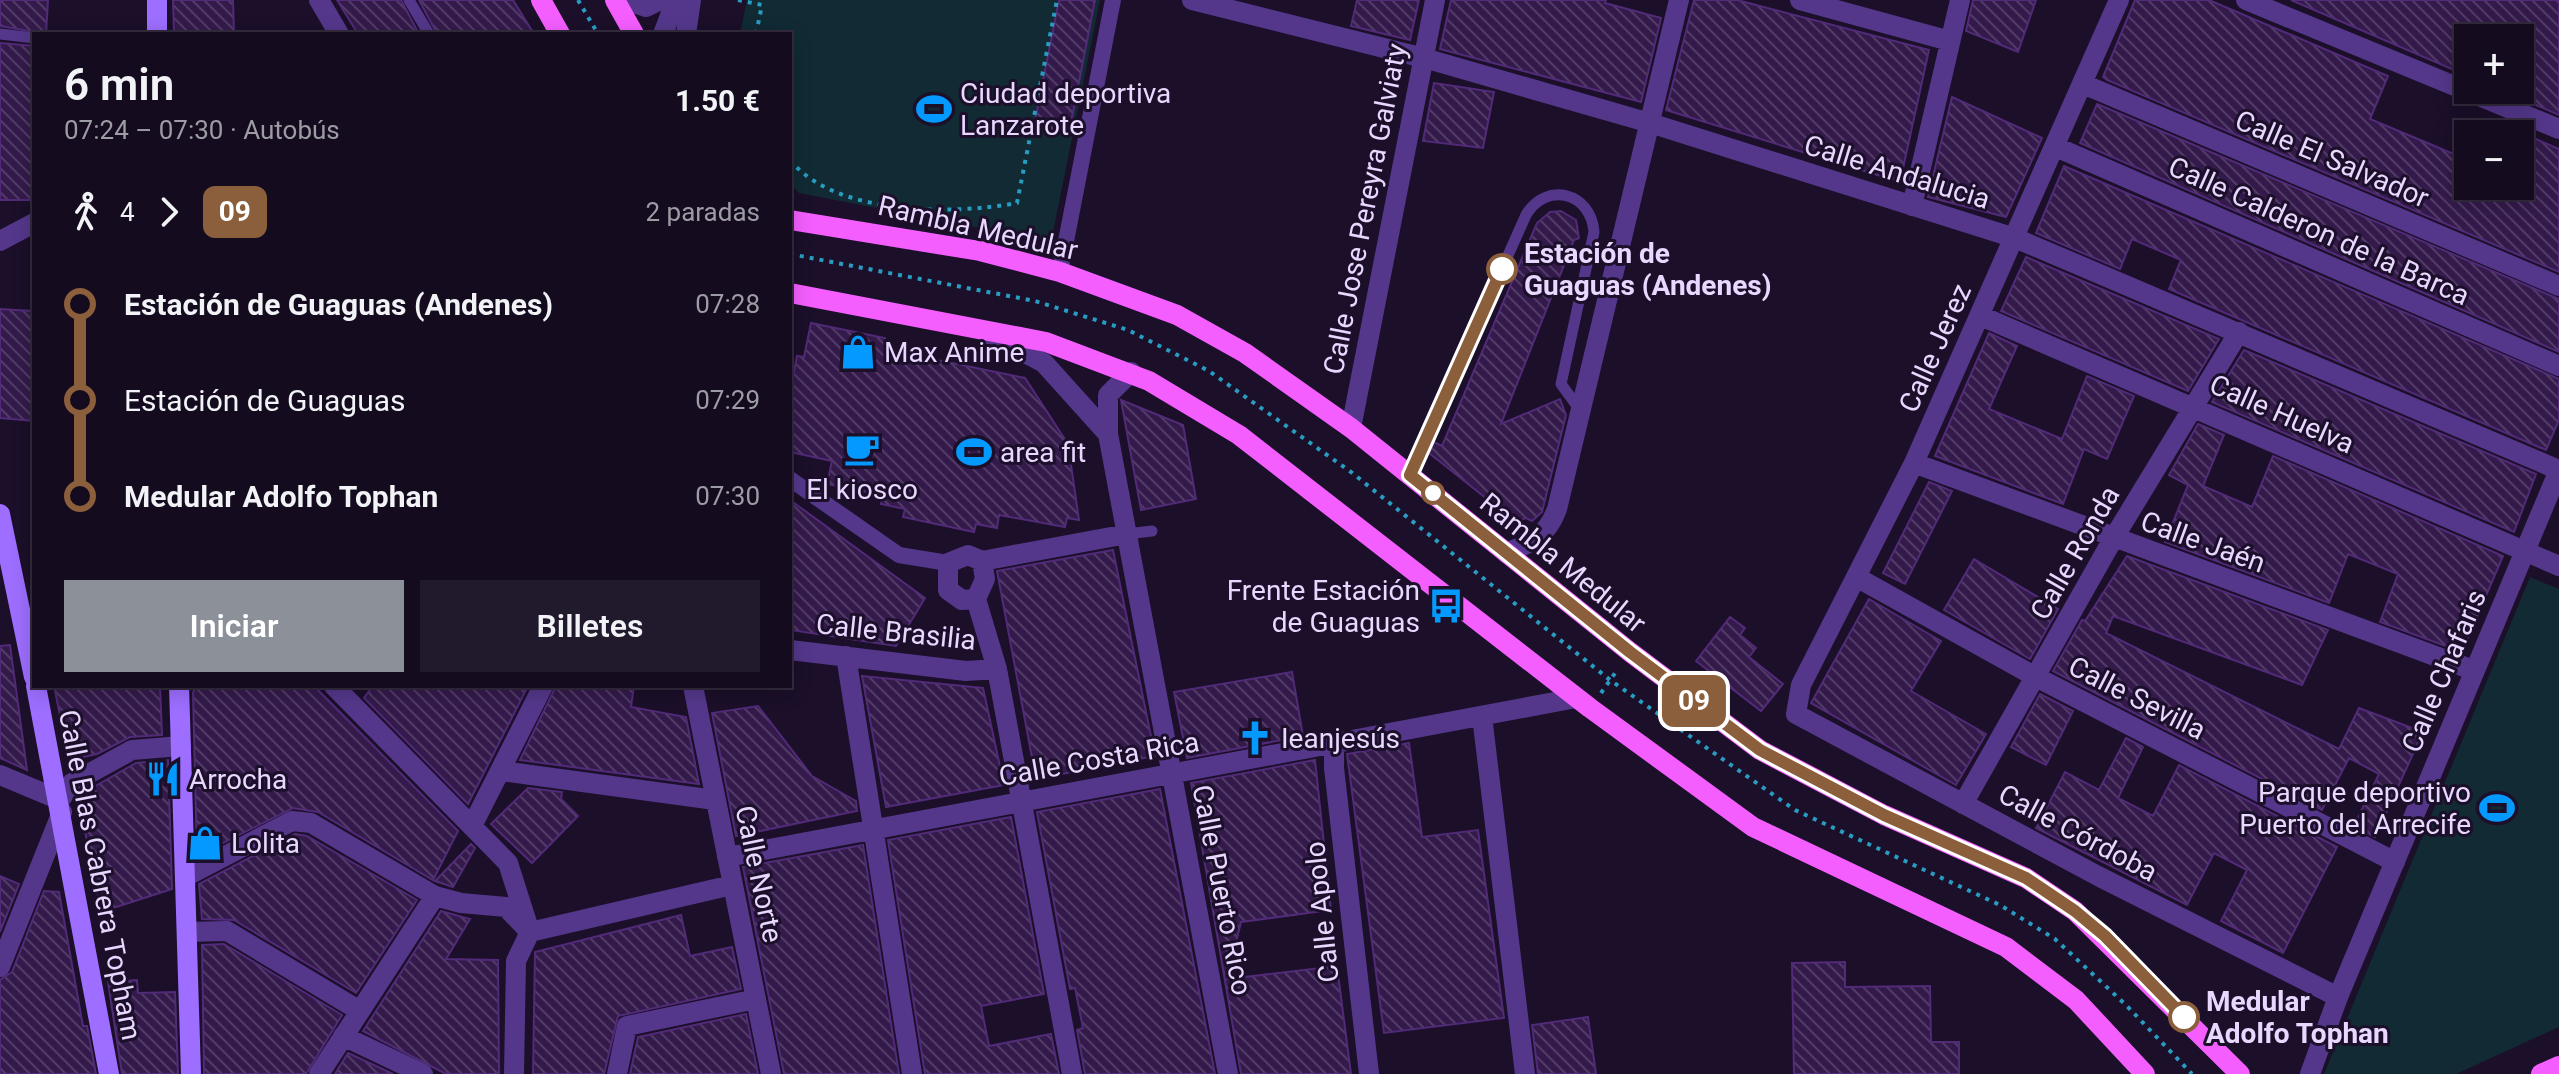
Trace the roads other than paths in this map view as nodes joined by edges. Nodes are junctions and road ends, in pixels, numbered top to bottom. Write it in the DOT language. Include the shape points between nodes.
graph roads {
  1 [pos="157,0"];
  2 [pos="319,0"];
  3 [pos="409,0"];
  4 [pos="541,0"];
  5 [pos="615,0"];
  6 [pos="625,0"];
  7 [pos="660,0"];
  8 [pos="676,0"];
  9 [pos="691,0"];
  10 [pos="1113,0"];
  11 [pos="1192,0"];
  12 [pos="1435,0"];
  13 [pos="1679,0"];
  14 [pos="1800,0"];
  15 [pos="1960,0"];
  16 [pos="2119,0"];
  17 [pos="2246,0"];
  18 [pos="157,32"];
  19 [pos="338,32"];
  20 [pos="428,32"];
  21 [pos="559,32"];
  22 [pos="633,32"];
  23 [pos="664,32"];
  24 [pos="686,32"];
  25 [pos="0,34"];
  26 [pos="32,38"];
  27 [pos="1950,41"];
  28 [pos="1424,58"];
  29 [pos="2083,84"];
  30 [pos="1650,123"];
  31 [pos="2559,129"];
  32 [pos="2056,147"];
  33 [pos="1912,206"];
  34 [pos="792,220"];
  35 [pos="32,224"];
  36 [pos="2015,238"];
  37 [pos="0,241"];
  38 [pos="1060,272"];
  39 [pos="2559,286"];
  40 [pos="792,293"];
  41 [pos="1981,316"];
  42 [pos="979,330"];
  43 [pos="2239,332"];
  44 [pos="2559,366"];
  45 [pos="1131,372"];
  46 [pos="2195,406"];
  47 [pos="1580,410"];
  48 [pos="1351,428"];
  49 [pos="1108,434"];
  50 [pos="1914,463"];
  51 [pos="2559,470"];
  52 [pos="1410,475"];
  53 [pos="792,480"];
  54 [pos="0,514"];
  55 [pos="1152,531"];
  56 [pos="1127,534"];
  57 [pos="2113,539"];
  58 [pos="2525,552"];
  59 [pos="1506,553"];
  60 [pos="982,561"];
  61 [pos="948,563"];
  62 [pos="2559,566"];
  63 [pos="1858,578"];
  64 [pos="9,599"];
  65 [pos="976,599"];
  66 [pos="792,650"];
  67 [pos="846,656"];
  68 [pos="997,669"];
  69 [pos="2473,670"];
  70 [pos="32,671"];
  71 [pos="2036,677"];
  72 [pos="36,688"];
  73 [pos="180,688"];
  74 [pos="542,688"];
  75 [pos="693,688"];
  76 [pos="346,691"];
  77 [pos="1587,698"];
  78 [pos="1796,714"];
  79 [pos="1482,716"];
  80 [pos="1334,743"];
  81 [pos="181,746"];
  82 [pos="502,771"];
  83 [pos="1171,772"];
  84 [pos="0,775"];
  85 [pos="715,800"];
  86 [pos="1021,801"];
  87 [pos="1963,804"];
  88 [pos="61,806"];
  89 [pos="472,826"];
  90 [pos="872,829"];
  91 [pos="727,857"];
  92 [pos="2395,862"];
  93 [pos="185,877"];
  94 [pos="732,885"];
  95 [pos="435,896"];
  96 [pos="187,932"];
  97 [pos="530,932"];
  98 [pos="0,967"];
  99 [pos="2338,997"];
  100 [pos="756,999"];
  101 [pos="360,1011"];
  102 [pos="343,1036"];
  103 [pos="2559,1066"];
  104 [pos="411,1071"];
  105 [pos="109,1074"];
  106 [pos="191,1074"];
  107 [pos="319,1074"];
  108 [pos="514,1074"];
  109 [pos="617,1074"];
  110 [pos="771,1074"];
  111 [pos="912,1074"];
  112 [pos="1072,1074"];
  113 [pos="1228,1074"];
  114 [pos="1369,1074"];
  115 [pos="1525,1074"];
  116 [pos="2145,1074"];
  117 [pos="2240,1074"];
  118 [pos="2310,1074"];
  119 [pos="2541,1074"];
  1 -- 18 [label="main road"];
  2 -- 19 [label="street"];
  3 -- 20 [label="lane"];
  4 -- 21 [label="main road"];
  5 -- 22 [label="main road"];
  6 -- 7 [label="street" via="646,7"];
  8 -- 23 [label="street"];
  9 -- 24 [label="street"];
  10 -- 38 [label="street"];
  11 -- 28 [label="street, Calle Andalucia"];
  12 -- 28 [label="street, Calle Jose Pereyra Galviaty"];
  13 -- 30 [label="street"];
  14 -- 27 [label="street"];
  15 -- 27 [label="street"];
  16 -- 29 [label="street, Calle Jerez"];
  17 -- 31 [label="street"];
  25 -- 26 [label="lane"];
  27 -- 33 [label="street"];
  28 -- 30 [label="street, Calle Andalucia"];
  28 -- 48 [label="street, Calle Jose Pereyra Galviaty"];
  29 -- 32 [label="street, Calle Jerez"];
  29 -- 39 [label="street, Calle El Salvador"];
  30 -- 33 [label="street, Calle Andalucia"];
  30 -- 47 [label="street"];
  32 -- 36 [label="street, Calle Jerez"];
  32 -- 44 [label="street, Calle Calderon de la Barca"];
  33 -- 36 [label="street, Calle Andalucia"];
  34 -- 38 [label="main road, Rambla Medular" via="980,251"];
  35 -- 37 [label="street"];
  36 -- 41 [label="street, Calle Jerez"];
  36 -- 43 [label="street, Calle Andalucia"];
  38 -- 48 [label="main road, Rambla Medular" via="1177,315 1245,353"];
  40 -- 42 [label="main road"];
  41 -- 46 [label="street, Calle Huelva"];
  41 -- 50 [label="street, Calle Jerez"];
  42 -- 45 [label="main road" via="1046,342"];
  42 -- 49 [label="street" via="1044,363"];
  43 -- 46 [label="street, Calle Ronda"];
  43 -- 51 [label="street, Calle Andalucia"];
  45 -- 49 [label="street, Calle Puerto Rico" via="1108,395"];
  45 -- 77 [label="main road" via="1239,435"];
  46 -- 57 [label="street, Calle Ronda"];
  46 -- 58 [label="street, Calle Huelva"];
  47 -- 52 [label="lane" via="1561,384 1593,220 1580,201 1559,193 1539,199 1526,215"];
  47 -- 59 [label="street" via="1550,527"];
  48 -- 52 [label="main road, Rambla Medular"];
  49 -- 56 [label="street, Calle Puerto Rico"];
  50 -- 57 [label="street, Calle Jaén"];
  50 -- 63 [label="street, Calle Jerez"];
  51 -- 58 [label="street, Calle Chafaris"];
  52 -- 59 [label="main road, Rambla Medular"];
  53 -- 61 [label="street" via="899,555"];
  54 -- 64 [label="main road, Calle Blas Cabrera Topham"];
  55 -- 56 [label="lane"];
  56 -- 60 [label="street"];
  56 -- 83 [label="street, Calle Puerto Rico"];
  57 -- 69 [label="street, Calle Jaén"];
  57 -- 71 [label="street, Calle Ronda"];
  58 -- 62 [label="street, Calle Huelva"];
  58 -- 69 [label="street, Calle Chafaris"];
  59 -- 117 [label="main road, Rambla Medular" via="1760,750 1871,808 2026,878 2075,911"];
  60 -- 61 [label="street" via="968,555"];
  60 -- 65 [label="street" via="985,579"];
  61 -- 65 [label="street" via="948,590 962,600"];
  63 -- 71 [label="street, Calle Sevilla"];
  63 -- 78 [label="street, Calle Jerez" via="1801,685"];
  64 -- 70 [label="main road, Calle Blas Cabrera Topham"];
  65 -- 68 [label="street"];
  66 -- 67 [label="street, Calle Brasilia"];
  67 -- 68 [label="street, Calle Brasilia" via="966,671"];
  67 -- 90 [label="street"];
  68 -- 86 [label="street"];
  69 -- 92 [label="street, Calle Chafaris"];
  71 -- 87 [label="street, Calle Ronda"];
  71 -- 92 [label="street, Calle Sevilla"];
  72 -- 88 [label="main road, Calle Blas Cabrera Topham"];
  73 -- 81 [label="main road"];
  74 -- 82 [label="street"];
  75 -- 85 [label="street, Calle Norte"];
  76 -- 89 [label="street"];
  77 -- 79 [label="street, Calle Costa Rica"];
  77 -- 116 [label="main road" via="1753,827 1963,924 2035,967 2076,1000"];
  78 -- 87 [label="street, Calle Córdoba"];
  79 -- 80 [label="street, Calle Costa Rica"];
  79 -- 115 [label="street"];
  80 -- 83 [label="street, Calle Costa Rica"];
  80 -- 114 [label="street, Calle Apolo"];
  81 -- 88 [label="street" via="132,750 72,783"];
  81 -- 93 [label="main road"];
  82 -- 85 [label="street"];
  82 -- 89 [label="street"];
  83 -- 86 [label="street, Calle Costa Rica"];
  83 -- 113 [label="street, Calle Puerto Rico"];
  84 -- 88 [label="street"];
  85 -- 91 [label="street, Calle Norte"];
  86 -- 90 [label="street, Calle Costa Rica"];
  86 -- 112 [label="street"];
  87 -- 99 [label="street, Calle Córdoba"];
  88 -- 98 [label="street"];
  88 -- 105 [label="main road, Calle Blas Cabrera Topham"];
  89 -- 97 [label="street" via="508,863"];
  90 -- 91 [label="street, Calle Costa Rica"];
  90 -- 111 [label="street"];
  91 -- 94 [label="street, Calle Norte"];
  92 -- 99 [label="street, Calle Chafaris"];
  93 -- 95 [label="street" via="292,821 311,823"];
  93 -- 96 [label="main road"];
  94 -- 97 [label="street"];
  94 -- 100 [label="street, Calle Norte"];
  95 -- 97 [label="street" via="506,907"];
  95 -- 101 [label="street"];
  96 -- 101 [label="street" via="227,931"];
  96 -- 106 [label="main road"];
  97 -- 108 [label="street" via="516,961"];
  99 -- 118 [label="street, Calle Chafaris"];
  100 -- 109 [label="street" via="627,1026"];
  100 -- 110 [label="street, Calle Norte"];
  101 -- 102 [label="street"];
  102 -- 104 [label="street"];
  102 -- 107 [label="street"];
  103 -- 119 [label="main road"];
}
